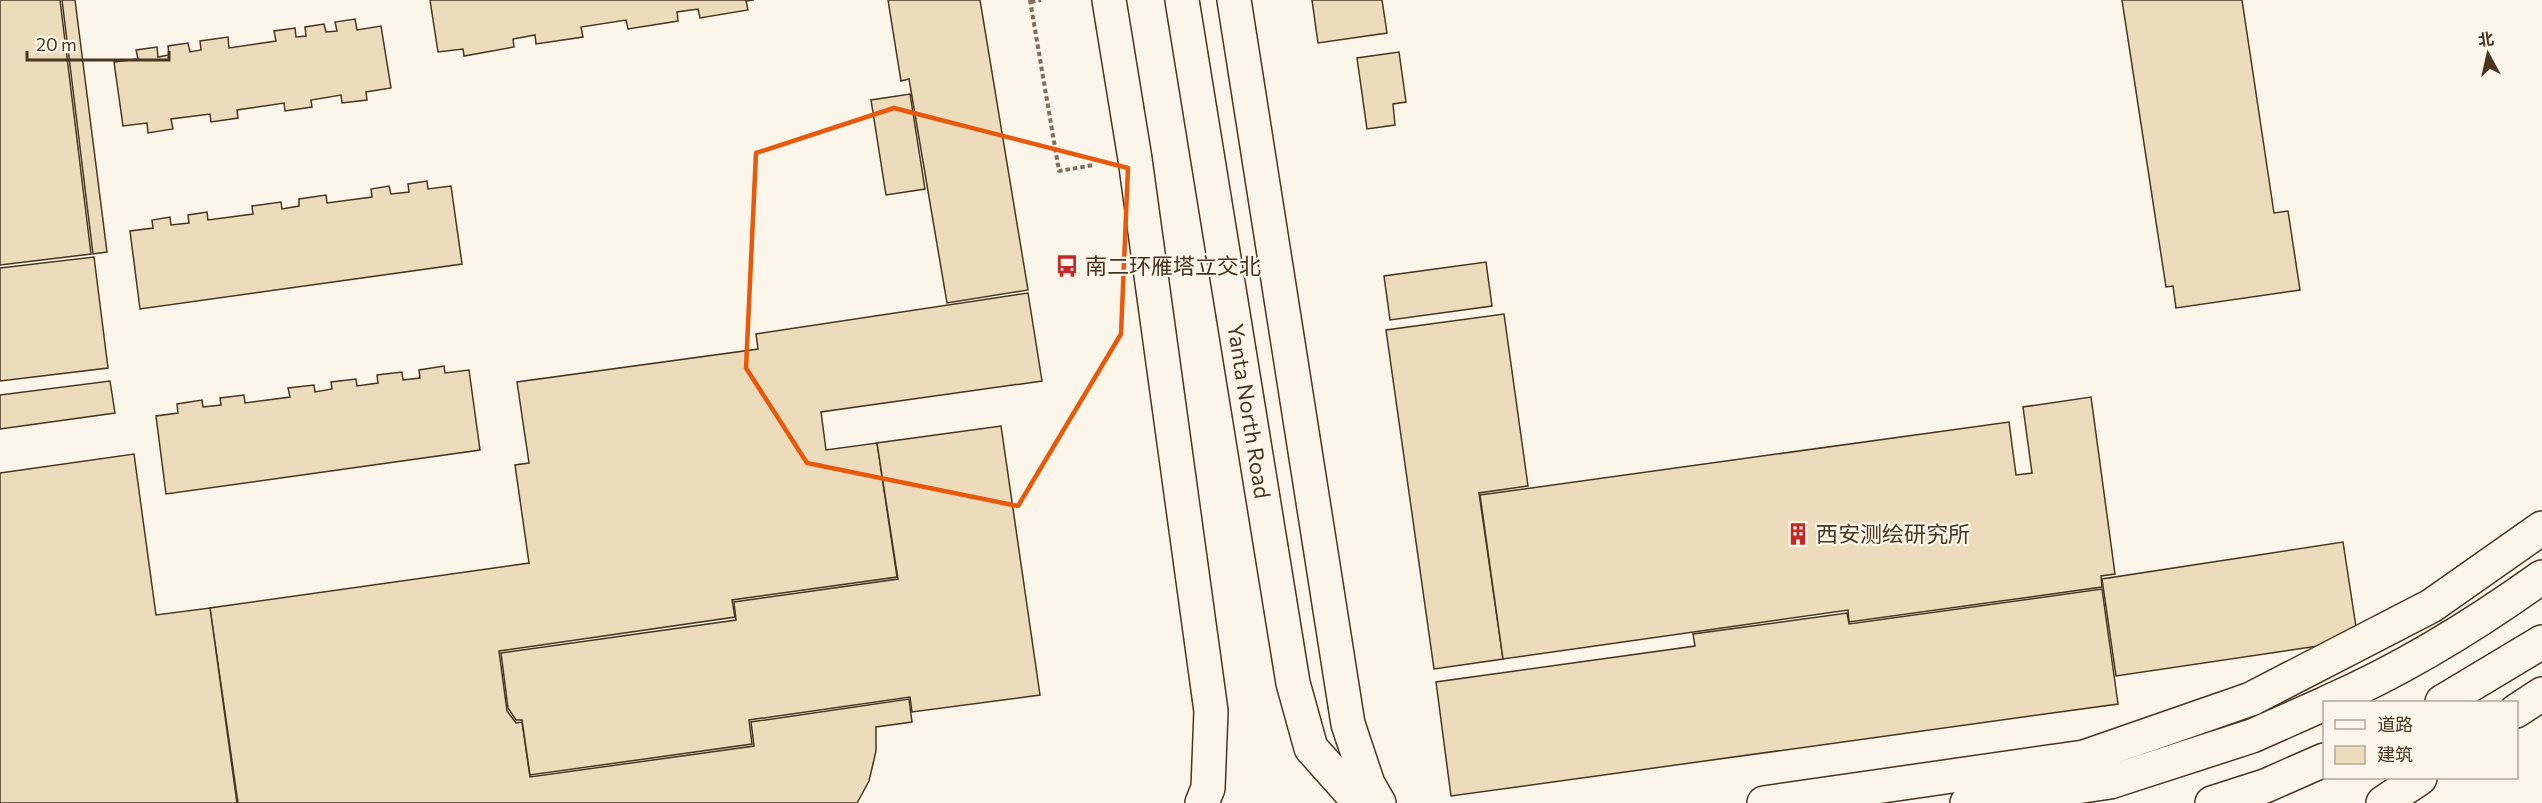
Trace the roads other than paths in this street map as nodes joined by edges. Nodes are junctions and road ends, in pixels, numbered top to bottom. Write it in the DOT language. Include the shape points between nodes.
graph roads {
  1 [pos="1108,0"];
  2 [pos="1182,0"];
  3 [pos="1234,0"];
  4 [pos="2542,528"];
  5 [pos="2542,578"];
  6 [pos="2542,642"];
  7 [pos="2542,694"];
  8 [pos="2330,701"];
  9 [pos="2444,701"];
  10 [pos="2323,704"];
  11 [pos="2518,710"];
  12 [pos="2323,761"];
  13 [pos="2417,779"];
  14 [pos="1202,803"];
  15 [pos="1360,803"];
  16 [pos="1379,803"];
  17 [pos="1764,803"];
  18 [pos="1967,803"];
  19 [pos="2212,803"];
  20 [pos="2383,803"];
  1 -- 14 [label="main road" via="1135,159 1211,711 1208,788"];
  2 -- 15 [label="main road, Yanta North Road" via="1293,683 1311,748"];
  3 -- 16 [label="main road" via="1348,724 1368,784"];
  4 -- 17 [label="main road" via="2431,606 2240,702 2084,757"];
  5 -- 8 [label="main road" via="2424,654"];
  6 -- 9 [label="main road"];
  7 -- 11 [label="main road"];
  10 -- 18 [label="main road" via="2252,736 2110,782"];
  12 -- 19 [label="main road"];
  13 -- 20 [label="main road"];
}
